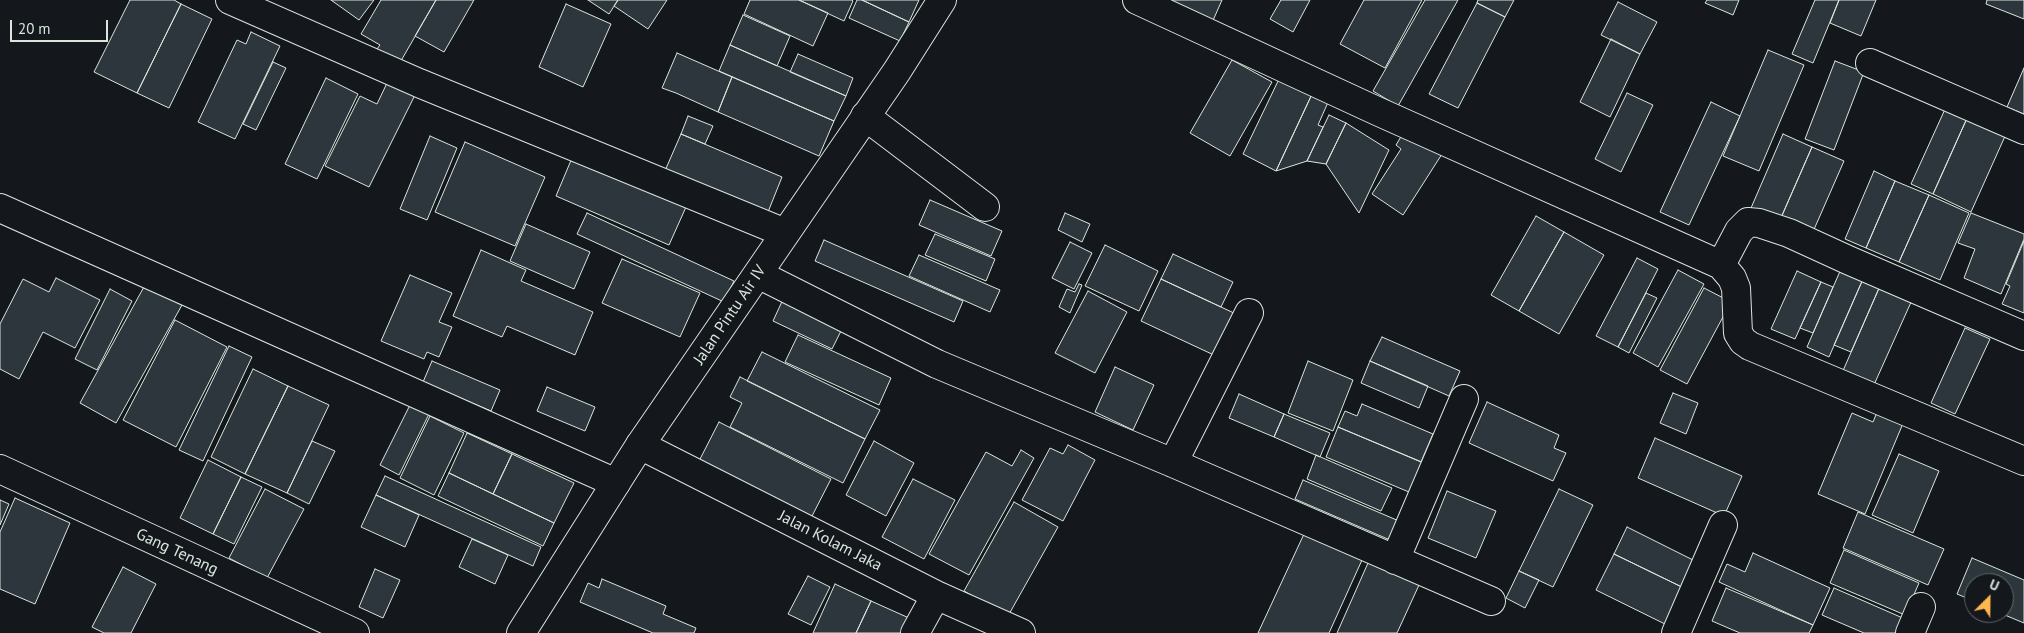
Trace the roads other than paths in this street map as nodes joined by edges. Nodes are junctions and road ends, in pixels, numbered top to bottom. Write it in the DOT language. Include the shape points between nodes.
graph roads {
  1 [pos="230,0"];
  2 [pos="942,0"];
  3 [pos="1137,0"];
  4 [pos="1870,63"];
  5 [pos="865,116"];
  6 [pos="2024,130"];
  7 [pos="985,207"];
  8 [pos="0,208"];
  9 [pos="785,233"];
  10 [pos="1721,265"];
  11 [pos="758,274"];
  12 [pos="1249,313"];
  13 [pos="2024,336"];
  14 [pos="1464,399"];
  15 [pos="640,445"];
  16 [pos="2024,461"];
  17 [pos="1173,462"];
  18 [pos="0,469"];
  19 [pos="616,483"];
  20 [pos="1723,525"];
  21 [pos="1395,560"];
  22 [pos="936,595"];
  23 [pos="1491,601"];
  24 [pos="1921,607"];
  25 [pos="355,633"];
  26 [pos="521,633"];
  27 [pos="915,633"];
  28 [pos="1021,633"];
  29 [pos="1676,633"];
  30 [pos="1910,633"];
  1 -- 9 [label="street" via="420,83"];
  2 -- 5 [label="street, Jalan Pintu Air IV"];
  3 -- 10 [label="street"];
  4 -- 6 [label="street"];
  5 -- 7 [label="street"];
  5 -- 9 [label="street, Jalan Pintu Air IV"];
  8 -- 19 [label="street"];
  9 -- 11 [label="street, Jalan Pintu Air IV"];
  10 -- 13 [label="street" via="1739,231 1748,222 1759,223 1789,233"];
  10 -- 16 [label="street" via="1736,288 1738,333 1750,346"];
  11 -- 15 [label="street, Jalan Pintu Air IV"];
  11 -- 17 [label="street" via="937,364"];
  12 -- 17 [label="street"];
  14 -- 21 [label="street"];
  15 -- 19 [label="street, Jalan Pintu Air IV"];
  15 -- 22 [label="street, Jalan Kolam Jaka"];
  17 -- 21 [label="street"];
  18 -- 25 [label="street, Gang Tenang"];
  19 -- 26 [label="street, Jalan Pintu Air IV"];
  20 -- 29 [label="street"];
  21 -- 23 [label="street"];
  22 -- 27 [label="street"];
  22 -- 28 [label="street, Jalan Kolam Jaka"];
  24 -- 30 [label="street"];
}
